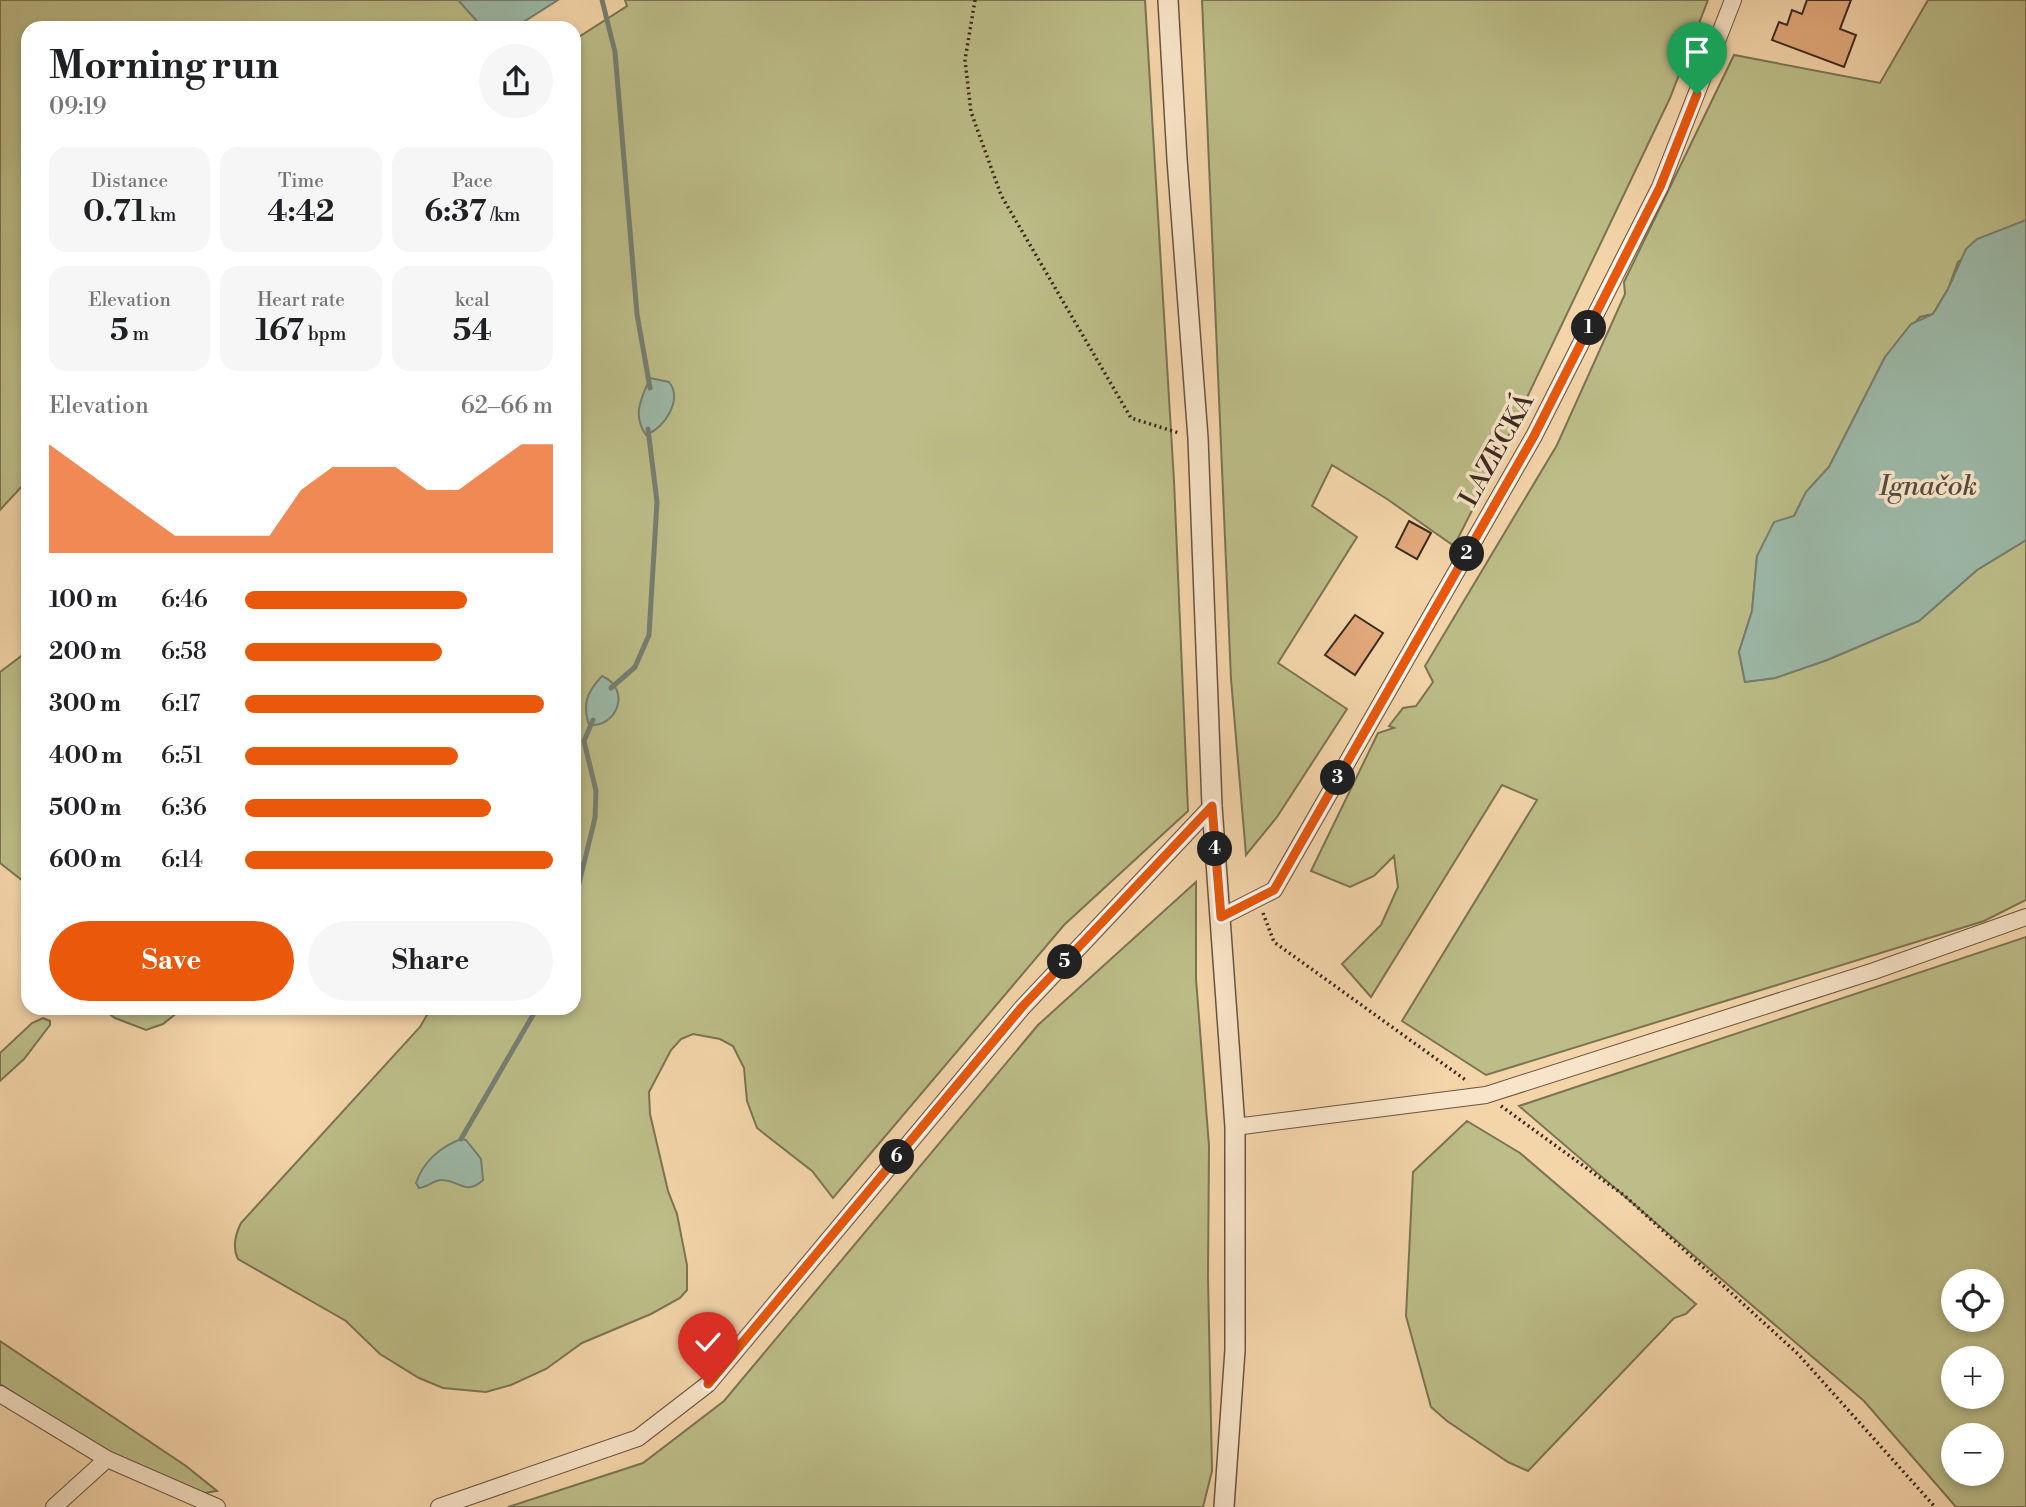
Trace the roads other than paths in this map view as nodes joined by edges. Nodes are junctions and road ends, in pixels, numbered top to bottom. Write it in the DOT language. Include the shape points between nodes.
graph roads {
  1 [pos="1168,0"];
  2 [pos="1733,0"];
  3 [pos="1212,806"];
  4 [pos="1221,917"];
  5 [pos="2026,917"];
  6 [pos="1235,1127"];
  7 [pos="0,1394"];
  8 [pos="107,1459"];
  9 [pos="54,1507"];
  10 [pos="217,1507"];
  11 [pos="439,1507"];
  12 [pos="1224,1507"];
  1 -- 3 [label="street" via="1198,438"];
  2 -- 4 [label="street, LAZECKÁ" via="1660,187 1534,436 1274,890"];
  3 -- 4 [label="street"];
  3 -- 11 [label="street" via="1022,1007 708,1384 638,1438"];
  4 -- 6 [label="street"];
  5 -- 6 [label="street" via="1874,971 1486,1095"];
  6 -- 12 [label="street" via="1235,1350"];
  7 -- 8 [label="street"];
  8 -- 9 [label="street"];
  8 -- 10 [label="street"];
}
